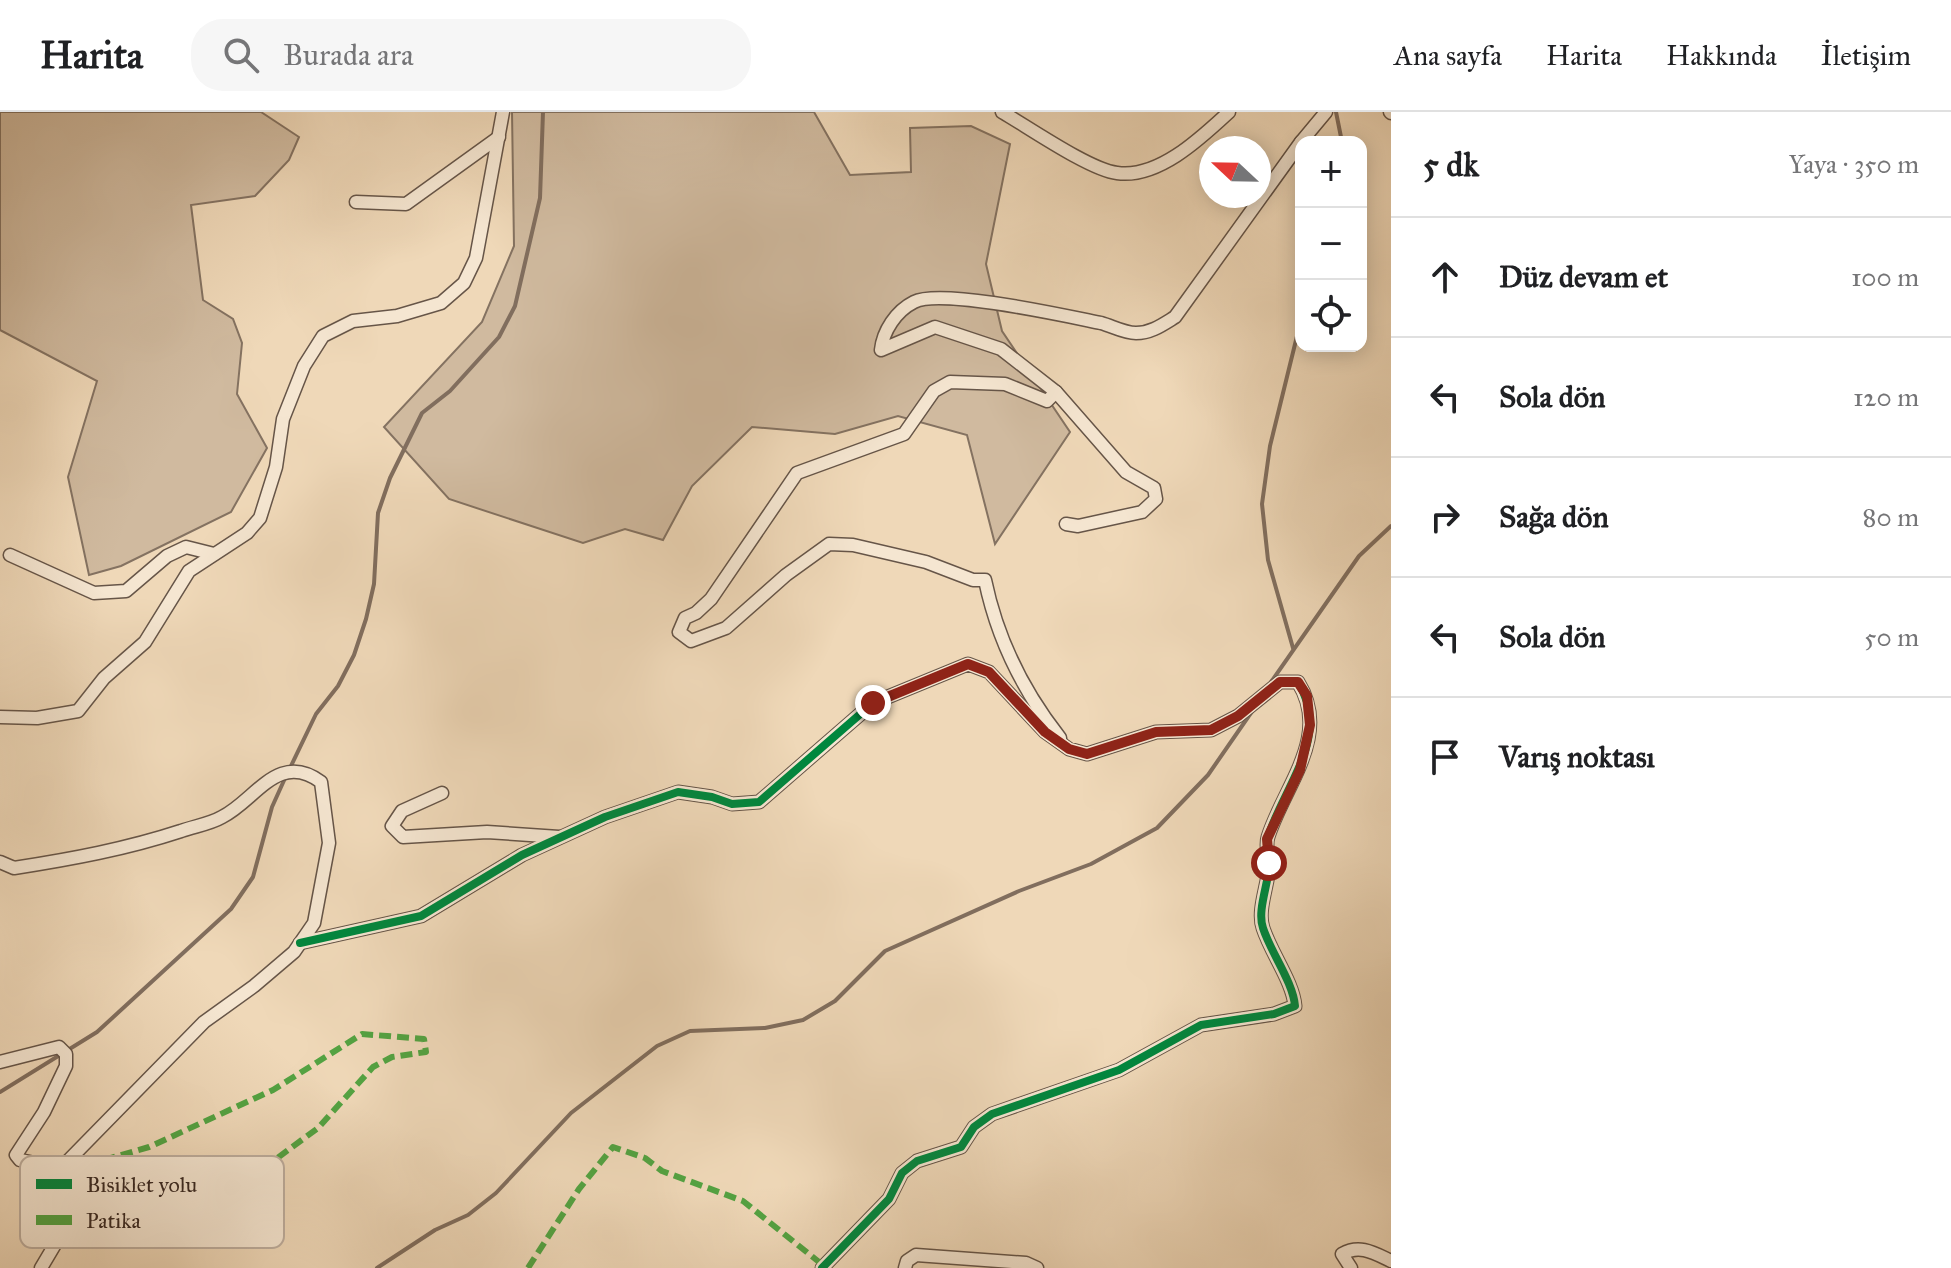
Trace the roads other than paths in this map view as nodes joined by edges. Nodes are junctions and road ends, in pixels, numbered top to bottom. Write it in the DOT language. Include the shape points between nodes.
graph roads {
  1 [pos="503,112"];
  2 [pos="1002,112"];
  3 [pos="1229,112"];
  4 [pos="1326,112"];
  5 [pos="1306,136"];
  6 [pos="499,137"];
  7 [pos="1295,150"];
  8 [pos="356,202"];
  9 [pos="1056,392"];
  10 [pos="1066,524"];
  11 [pos="214,554"];
  12 [pos="10,555"];
  13 [pos="0,717"];
  14 [pos="1069,749"];
  15 [pos="442,793"];
  16 [pos="562,837"];
  17 [pos="3,865"];
  18 [pos="300,943"];
  19 [pos="0,1062"];
  20 [pos="73,1156"];
  21 [pos="20,1160"];
  22 [pos="53,1248"];
  23 [pos="1391,1261"];
  24 [pos="41,1268"];
  25 [pos="822,1268"];
  26 [pos="905,1268"];
  27 [pos="1037,1268"];
  28 [pos="1351,1268"];
  1 -- 6 [label="street"];
  2 -- 3 [label="street" via="1115,173 1140,173 1196,142"];
  4 -- 5 [label="street"];
  6 -- 8 [label="street" via="406,204"];
  6 -- 11 [label="street" via="476,258 464,283 441,303 353,321 323,336 304,366 283,419 276,467 260,518"];
  7 -- 9 [label="street" via="1175,317 1153,331 1133,333 942,296 914,301 882,338 881,350 935,327 1001,349"];
  9 -- 10 [label="street" via="1126,472 1154,488 1156,499 1142,512"];
  9 -- 14 [label="street" via="1047,401 1005,384 950,382 934,391 904,434 797,473 711,599 685,618 679,632 691,641 726,628 829,544 926,562 985,580 1003,642 1027,691"];
  11 -- 12 [label="street" via="186,547 126,591 94,593"];
  11 -- 13 [label="street" via="189,571 145,642 104,678 78,711"];
  14 -- 16 [label="street" via="1045,732 989,672 968,664 873,703 759,802 732,804 678,792"];
  14 -- 25 [label="street" via="1087,754 1156,732 1211,730 1280,682 1298,682 1307,696 1310,725 1300,770 1267,839 1261,924 1281,973 1294,990 1295,1006 1201,1025 1119,1070 992,1114 974,1127 961,1147 917,1161 902,1173 889,1199"];
  15 -- 16 [label="street" via="402,811 392,826 403,837 487,832"];
  16 -- 18 [label="street" via="421,916"];
  17 -- 18 [label="street" via="58,861 138,845 224,817 263,783 302,772 321,782 329,843 314,923"];
  18 -- 20 [label="street" via="204,1022"];
  19 -- 21 [label="street" via="49,1048 59,1047 66,1054 66,1066 44,1112 16,1155"];
  22 -- 24 [label="street"];
  23 -- 28 [label="street" via="1352,1249 1342,1254"];
  26 -- 27 [label="street" via="916,1255"];
}
